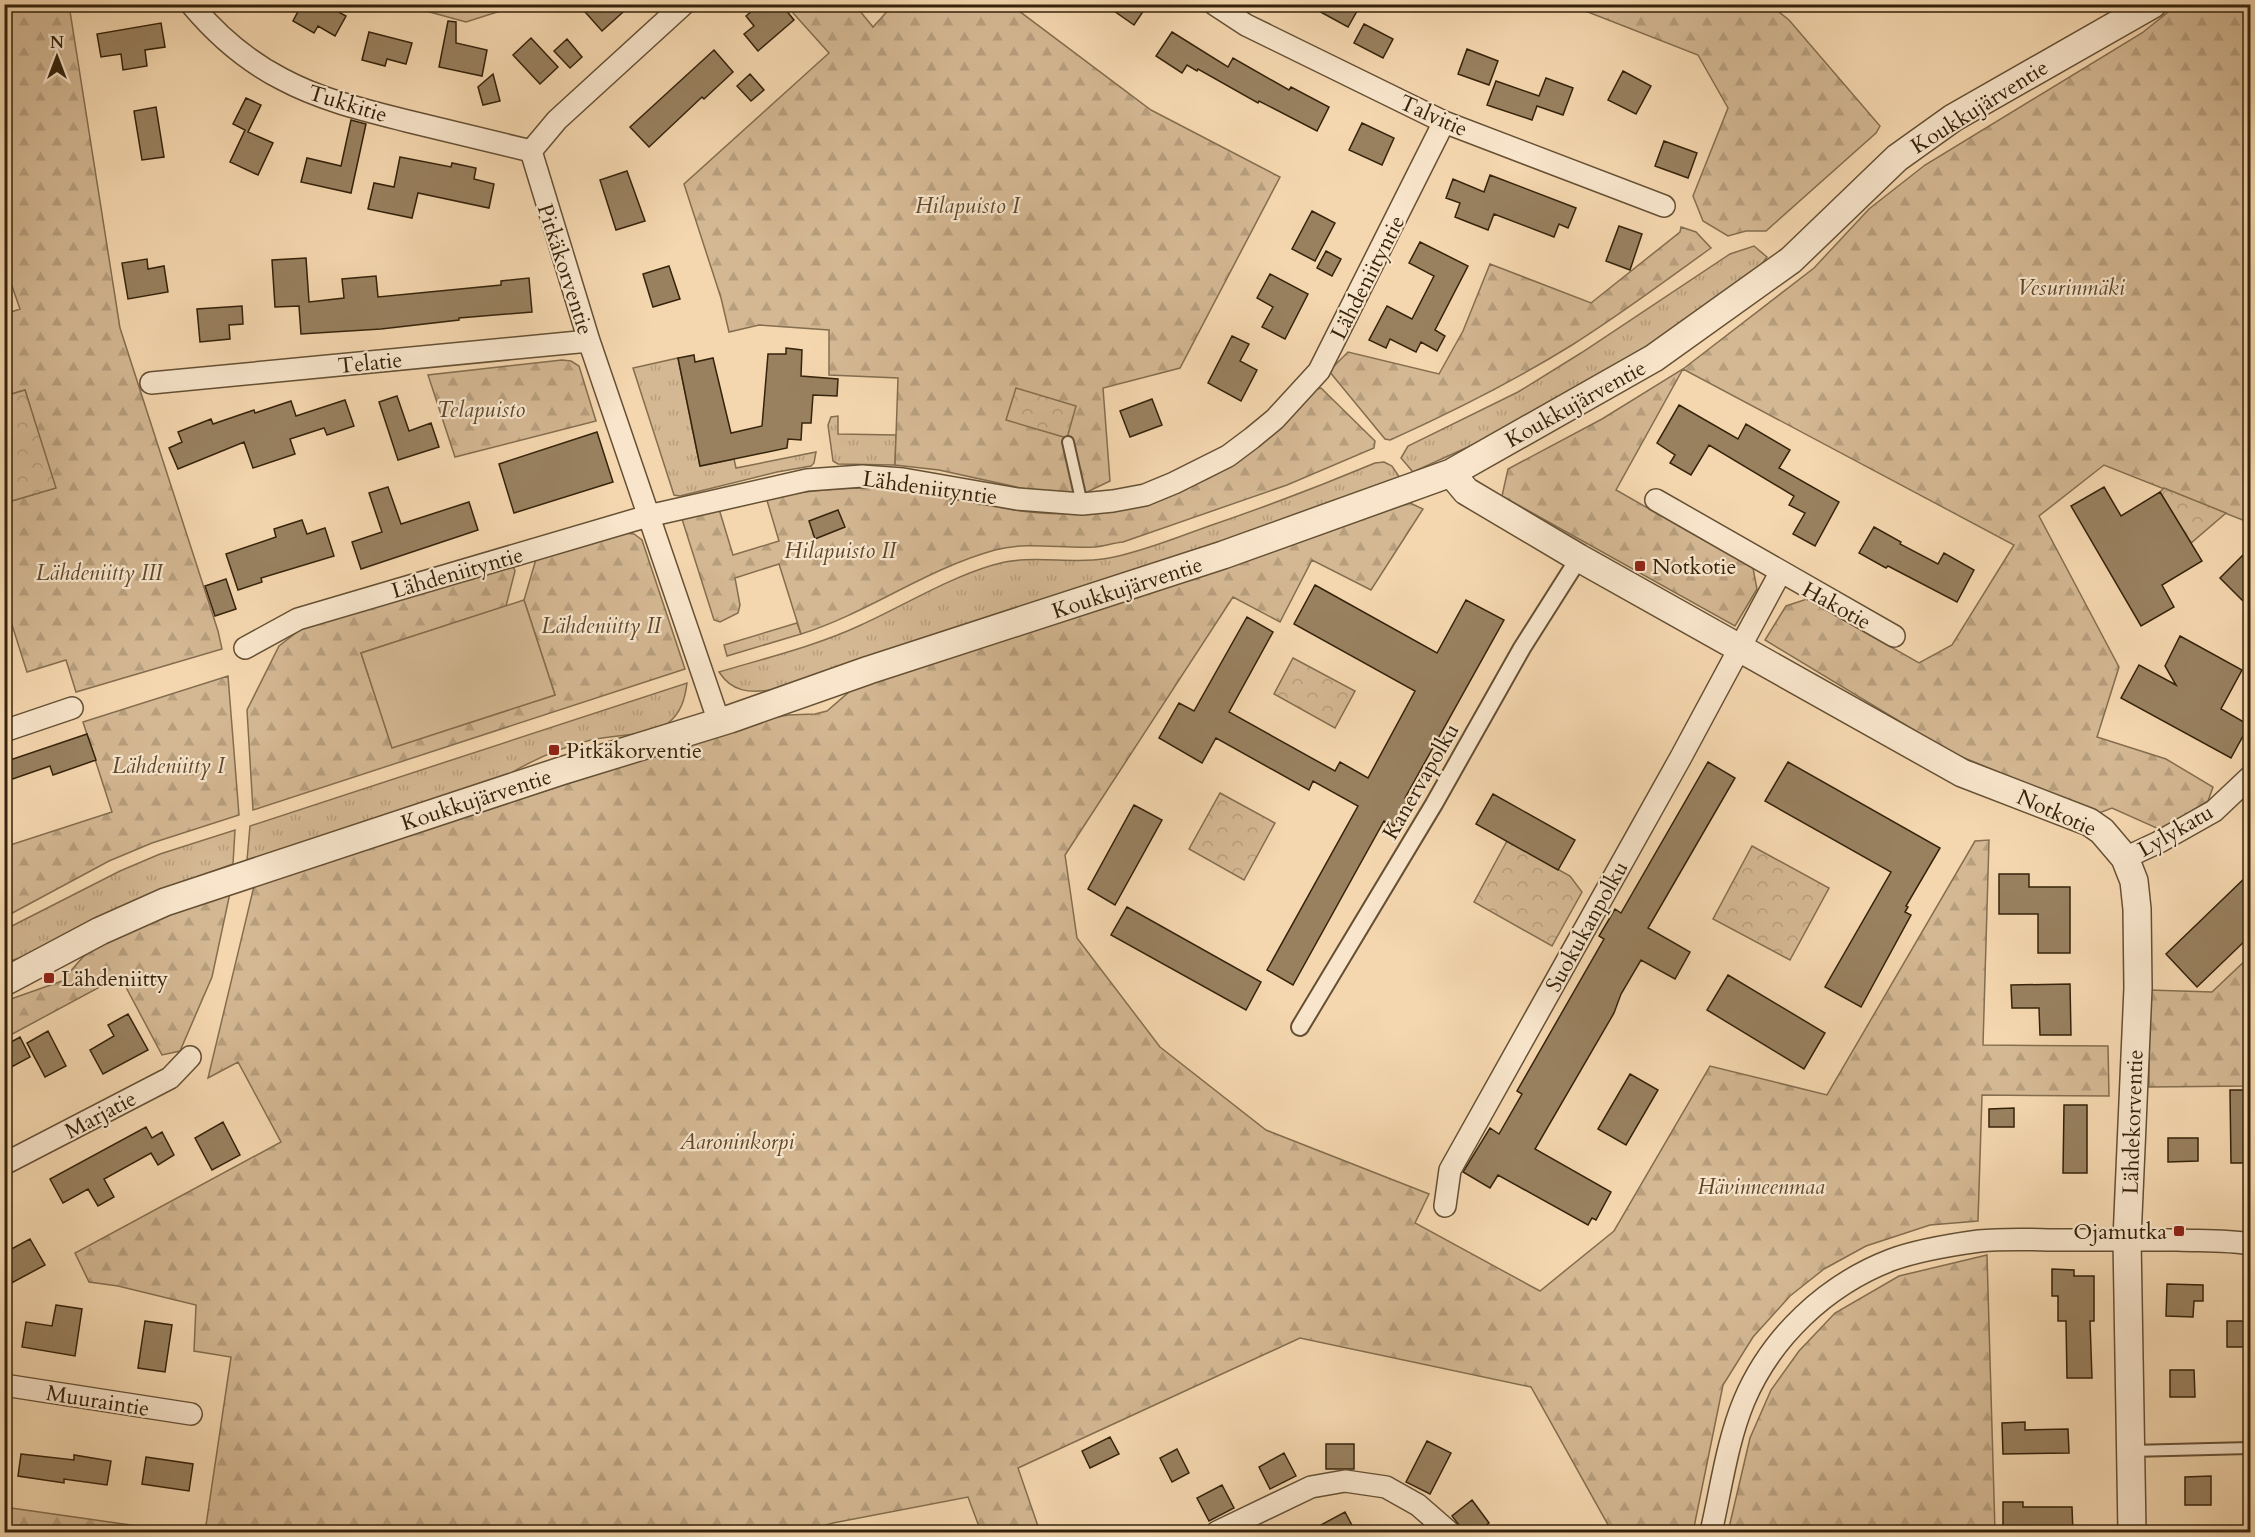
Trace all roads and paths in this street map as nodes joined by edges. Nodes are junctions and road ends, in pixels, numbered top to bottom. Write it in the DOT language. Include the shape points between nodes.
graph roads {
  1 [pos="191,4"];
  2 [pos="684,4"];
  3 [pos="1214,4"];
  4 [pos="2153,4"];
  5 [pos="1444,122"];
  6 [pos="531,151"];
  7 [pos="1664,206"];
  8 [pos="589,341"];
  9 [pos="151,383"];
  10 [pos="1068,442"];
  11 [pos="1451,472"];
  12 [pos="1656,500"];
  13 [pos="1082,504"];
  14 [pos="648,516"];
  15 [pos="1579,558"];
  16 [pos="1780,573"];
  17 [pos="1894,636"];
  18 [pos="245,648"];
  19 [pos="1740,649"];
  20 [pos="72,708"];
  21 [pos="719,722"];
  22 [pos="4,731"];
  23 [pos="2250,777"];
  24 [pos="2125,858"];
  25 [pos="4,982"];
  26 [pos="1300,1027"];
  27 [pos="190,1057"];
  28 [pos="4,1164"];
  29 [pos="1445,1206"];
  30 [pos="2127,1239"];
  31 [pos="2250,1244"];
  32 [pos="4,1385"];
  33 [pos="191,1414"];
  34 [pos="2250,1448"];
  35 [pos="2130,1451"];
  36 [pos="1217,1533"];
  37 [pos="1449,1533"];
  38 [pos="1711,1533"];
  39 [pos="2132,1533"];
  1 -- 6 [label="street, Tukkitie" via="210,27 245,56 311,93 346,106"];
  2 -- 6 [label="street" via="557,120"];
  3 -- 5 [label="street, Talvitie" via="1246,24"];
  4 -- 11 [label="street, Koukkujärventie" via="1953,118 1897,158 1791,260 1654,358"];
  5 -- 7 [label="street, Talvitie"];
  5 -- 13 [label="street, Lähdeniityntie" via="1319,370 1275,419 1228,456 1174,483 1145,495"];
  6 -- 8 [label="street, Pitkäkorventie"];
  8 -- 9 [label="street, Telatie"];
  8 -- 14 [label="street, Pitkäkorventie"];
  10 -- 13 [label="lane"];
  11 -- 15 [label="street, Notkotie" via="1466,491"];
  11 -- 21 [label="street, Koukkujärventie" via="1222,555"];
  12 -- 16 [label="street, Hakotie"];
  13 -- 14 [label="street, Lähdeniityntie" via="1017,500 903,479 839,477 763,488"];
  14 -- 18 [label="street, Lähdeniityntie" via="298,619"];
  14 -- 21 [label="street, Pitkäkorventie"];
  15 -- 19 [label="street, Notkotie"];
  15 -- 26 [label="street, Kanervapolku"];
  16 -- 17 [label="street, Hakotie"];
  16 -- 19 [label="street, Hakotie"];
  19 -- 24 [label="street, Notkotie" via="1962,773 2089,822"];
  19 -- 29 [label="street, Suokukanpolku" via="1450,1170"];
  20 -- 22 [label="street"];
  21 -- 25 [label="street, Koukkujärventie" via="165,902"];
  23 -- 24 [label="street, Lylykatu" via="2214,810"];
  24 -- 30 [label="street, Lähdekorventie" via="2134,881 2137,909 2138,988"];
  27 -- 28 [label="street, Marjatie" via="170,1077"];
  30 -- 31 [label="street"];
  30 -- 35 [label="street, Lähdekorventie"];
  30 -- 38 [label="street" via="1981,1241 1936,1248 1891,1260 1828,1294 1778,1342 1744,1400"];
  32 -- 33 [label="street, Muuraintie"];
  34 -- 35 [label="lane"];
  35 -- 39 [label="street, Lähdekorventie"];
  36 -- 37 [label="street" via="1311,1487 1345,1481 1386,1487 1418,1505"];
}
